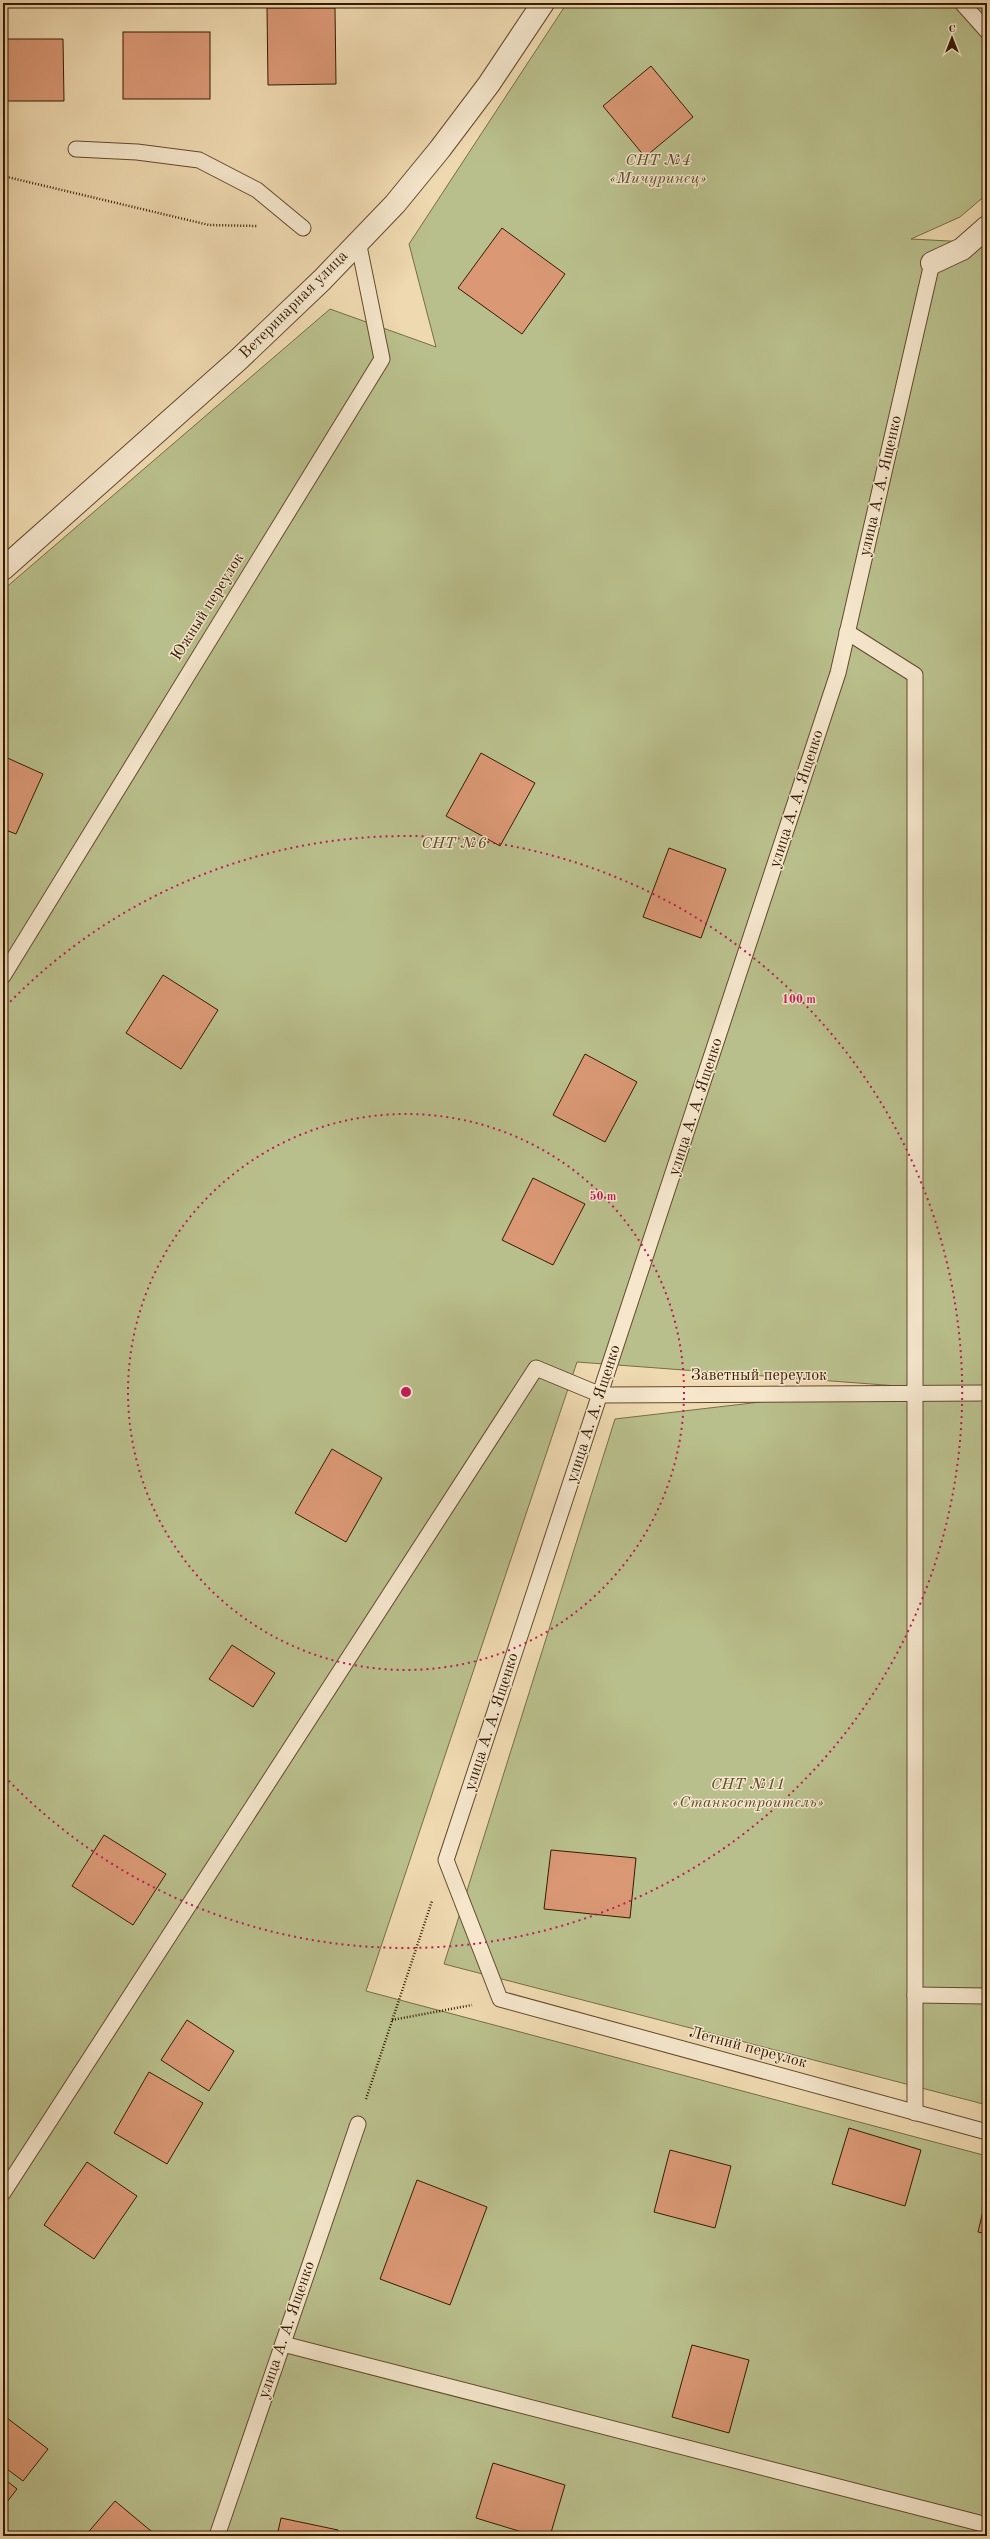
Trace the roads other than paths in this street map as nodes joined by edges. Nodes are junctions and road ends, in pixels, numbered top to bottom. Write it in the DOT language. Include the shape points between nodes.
graph roads {
  1 [pos="543,3"];
  2 [pos="962,3"];
  3 [pos="987,31"];
  4 [pos="76,149"];
  5 [pos="304,228"];
  6 [pos="987,228"];
  7 [pos="358,241"];
  8 [pos="932,264"];
  9 [pos="3,569"];
  10 [pos="848,632"];
  11 [pos="3,976"];
  12 [pos="916,1393"];
  13 [pos="987,1393"];
  14 [pos="601,1395"];
  15 [pos="916,1995"];
  16 [pos="987,1996"];
  17 [pos="500,1999"];
  18 [pos="916,2113"];
  19 [pos="358,2124"];
  20 [pos="987,2132"];
  21 [pos="3,2193"];
  22 [pos="283,2344"];
  23 [pos="987,2525"];
  24 [pos="217,2536"];
  1 -- 7 [label="street, Ветеринарная улица" via="489,84 440,149 395,204"];
  2 -- 3 [label="lane"];
  4 -- 5 [label="lane" via="137,152 198,160 257,190"];
  6 -- 8 [label="street, улица А. А. Ященко" via="962,249"];
  7 -- 9 [label="street, Ветеринарная улица" via="322,280 238,360"];
  7 -- 11 [label="lane, Южный переулок" via="382,359"];
  8 -- 10 [label="lane, улица А. А. Ященко"];
  10 -- 12 [label="lane" via="915,675"];
  10 -- 14 [label="lane, улица А. А. Ященко" via="838,674"];
  12 -- 13 [label="lane, Заветный переулок"];
  12 -- 14 [label="lane, Заветный переулок"];
  12 -- 15 [label="lane"];
  14 -- 17 [label="lane, улица А. А. Ященко" via="446,1860"];
  14 -- 21 [label="lane, Заветный переулок" via="536,1368"];
  15 -- 16 [label="lane"];
  15 -- 18 [label="lane"];
  17 -- 18 [label="lane, Летний переулок"];
  18 -- 20 [label="lane, Летний переулок"];
  19 -- 22 [label="lane, улица А. А. Ященко"];
  22 -- 23 [label="lane"];
  22 -- 24 [label="lane, улица А. А. Ященко"];
}
